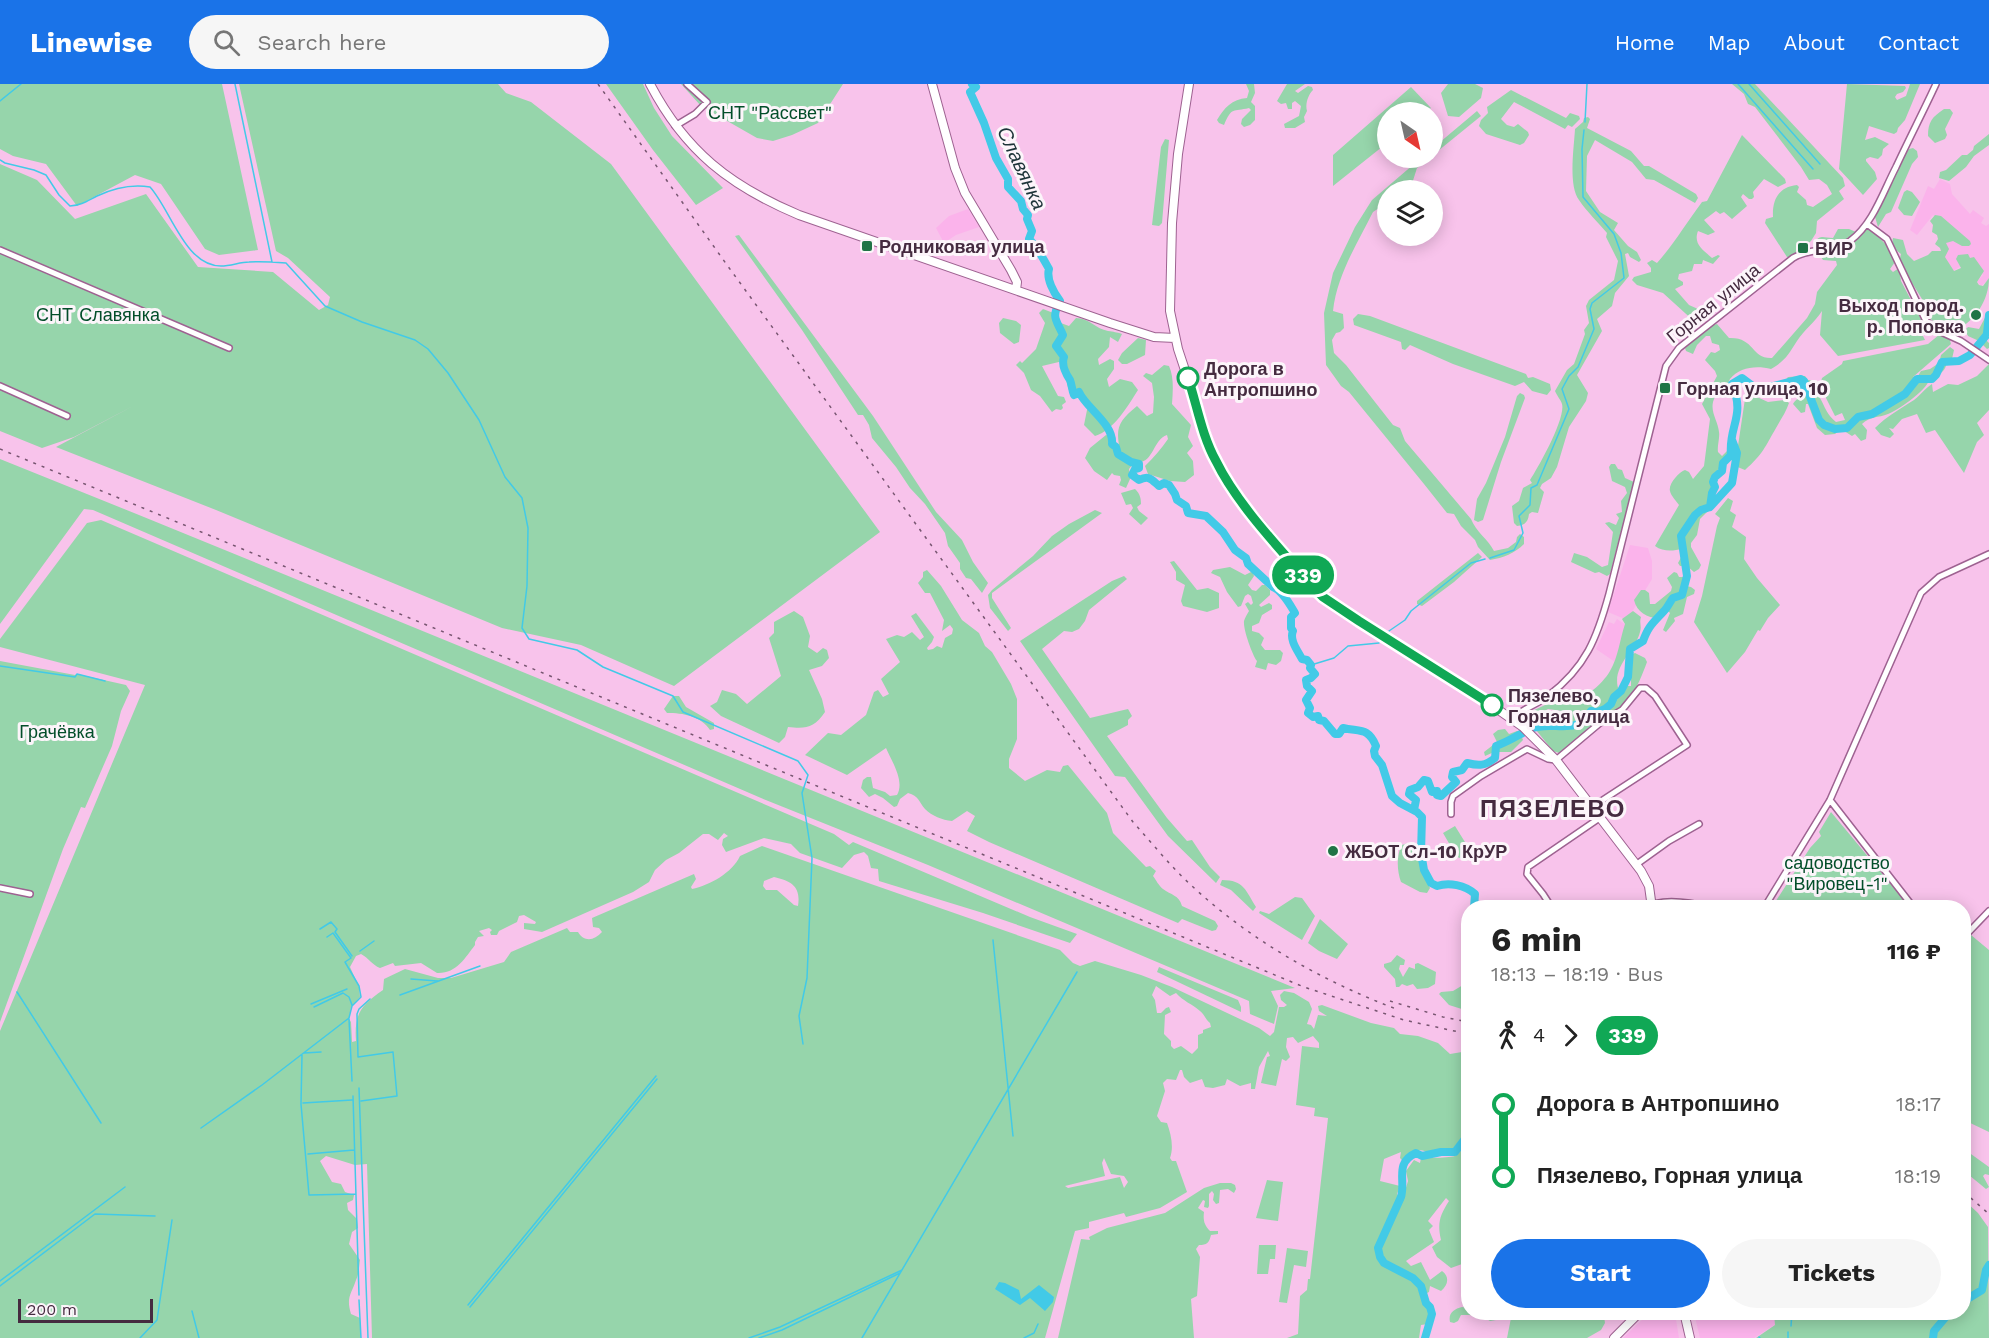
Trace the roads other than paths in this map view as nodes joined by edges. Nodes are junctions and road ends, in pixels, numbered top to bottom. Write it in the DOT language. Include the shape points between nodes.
graph roads {
  1 [pos="650,84"];
  2 [pos="687,84"];
  3 [pos="932,84"];
  4 [pos="1189,84"];
  5 [pos="1936,84"];
  6 [pos="675,126"];
  7 [pos="1867,224"];
  8 [pos="0,250"];
  9 [pos="1016,290"];
  10 [pos="1175,338"];
  11 [pos="229,348"];
  12 [pos="1987,358"];
  13 [pos="0,386"];
  14 [pos="66,416"];
  15 [pos="1989,554"];
  16 [pos="1513,719"];
  17 [pos="1556,760"];
  18 [pos="1830,800"];
  19 [pos="1592,807"];
  20 [pos="1451,814"];
  21 [pos="1600,818"];
  22 [pos="1699,824"];
  23 [pos="1637,864"];
  24 [pos="0,888"];
  25 [pos="30,894"];
  26 [pos="1547,900"];
  27 [pos="1650,900"];
  28 [pos="1769,900"];
  29 [pos="1908,900"];
  30 [pos="1989,911"];
  31 [pos="1971,930"];
  32 [pos="1632,1320"];
  33 [pos="1686,1320"];
  34 [pos="1614,1338"];
  35 [pos="1690,1338"];
  1 -- 6 [label="main road"];
  2 -- 6 [label="street" via="707,102"];
  3 -- 9 [label="main road" via="964,193 1011,270"];
  4 -- 10 [label="main road" via="1172,222 1169,291"];
  5 -- 7 [label="street"];
  6 -- 9 [label="main road" via="722,174 769,202"];
  7 -- 12 [label="street" via="1887,239 1926,321"];
  7 -- 16 [label="street, Горная улица" via="1840,247 1809,247 1673,355 1666,366 1600,628 1591,648 1557,689"];
  8 -- 11 [label="street"];
  9 -- 10 [label="main road" via="1154,337"];
  10 -- 16 [label="main road" via="1215,461 1245,505 1315,589"];
  13 -- 14 [label="street"];
  15 -- 18 [label="street" via="1939,577 1921,593"];
  16 -- 17 [label="main road"];
  17 -- 19 [label="main road"];
  17 -- 19 [label="street" via="1622,710 1640,688 1655,696 1687,745"];
  17 -- 20 [label="street" via="1527,749 1453,796"];
  18 -- 28 [label="street"];
  18 -- 29 [label="street"];
  19 -- 21 [label="main road"];
  21 -- 23 [label="main road"];
  21 -- 26 [label="street" via="1528,867 1527,874"];
  22 -- 23 [label="street"];
  23 -- 27 [label="main road" via="1649,886"];
  24 -- 25 [label="street"];
  30 -- 31 [label="street"];
  32 -- 34 [label="main road"];
  33 -- 35 [label="main road"];
}
